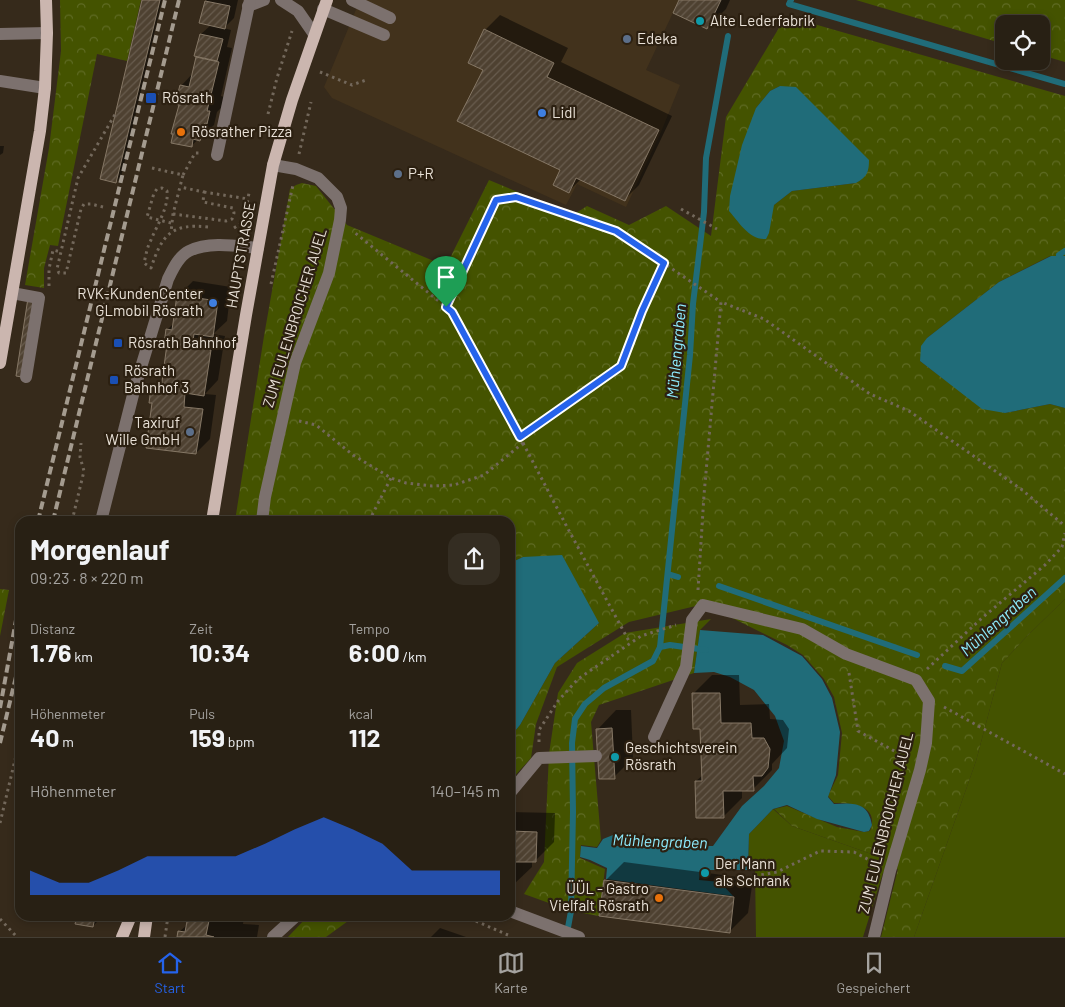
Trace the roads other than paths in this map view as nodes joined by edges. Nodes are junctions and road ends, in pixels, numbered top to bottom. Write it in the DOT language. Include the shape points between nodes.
graph roads {
  1 [pos="46,0"];
  2 [pos="264,0"];
  3 [pos="281,0"];
  4 [pos="352,0"];
  5 [pos="249,3"];
  6 [pos="325,4"];
  7 [pos="390,18"];
  8 [pos="47,33"];
  9 [pos="0,34"];
  10 [pos="314,34"];
  11 [pos="384,35"];
  12 [pos="0,80"];
  13 [pos="45,88"];
  14 [pos="217,155"];
  15 [pos="274,165"];
  16 [pos="258,248"];
  17 [pos="12,293"];
  18 [pos="3,322"];
  19 [pos="0,363"];
  20 [pos="26,377"];
  21 [pos="102,516"];
  22 [pos="213,516"];
  23 [pos="263,516"];
  24 [pos="654,737"];
  25 [pos="596,756"];
  26 [pos="515,787"];
  27 [pos="515,913"];
  28 [pos="129,921"];
  29 [pos="146,921"];
  30 [pos="291,921"];
  31 [pos="122,937"];
  32 [pos="144,937"];
  33 [pos="273,937"];
  34 [pos="579,937"];
  35 [pos="874,937"];
  1 -- 8 [label="main road"];
  2 -- 5 [label="street"];
  3 -- 10 [label="street" via="298,11"];
  4 -- 7 [label="street"];
  5 -- 14 [label="street"];
  6 -- 10 [label="main road, HAUPTSTRASSE"];
  6 -- 11 [label="street"];
  8 -- 9 [label="street"];
  8 -- 13 [label="main road"];
  10 -- 15 [label="main road, HAUPTSTRASSE"];
  12 -- 13 [label="street"];
  13 -- 17 [label="main road"];
  15 -- 16 [label="main road, HAUPTSTRASSE"];
  15 -- 23 [label="street, ZUM EULENBROICHER AUEL" via="318,178 336,197 341,208 329,273 295,363"];
  16 -- 21 [label="street" via="206,246 188,251 176,263 168,279 135,386"];
  16 -- 22 [label="main road, HAUPTSTRASSE"];
  17 -- 18 [label="main road"];
  17 -- 20 [label="street" via="39,298"];
  18 -- 19 [label="main road"];
  24 -- 35 [label="street, ZUM EULENBROICHER AUEL" via="686,667 692,620 703,605 802,629 846,654 916,680 929,701 926,743"];
  25 -- 26 [label="street" via="539,758"];
  27 -- 34 [label="street"];
  28 -- 31 [label="main road"];
  29 -- 32 [label="main road"];
  30 -- 33 [label="street"];
}
